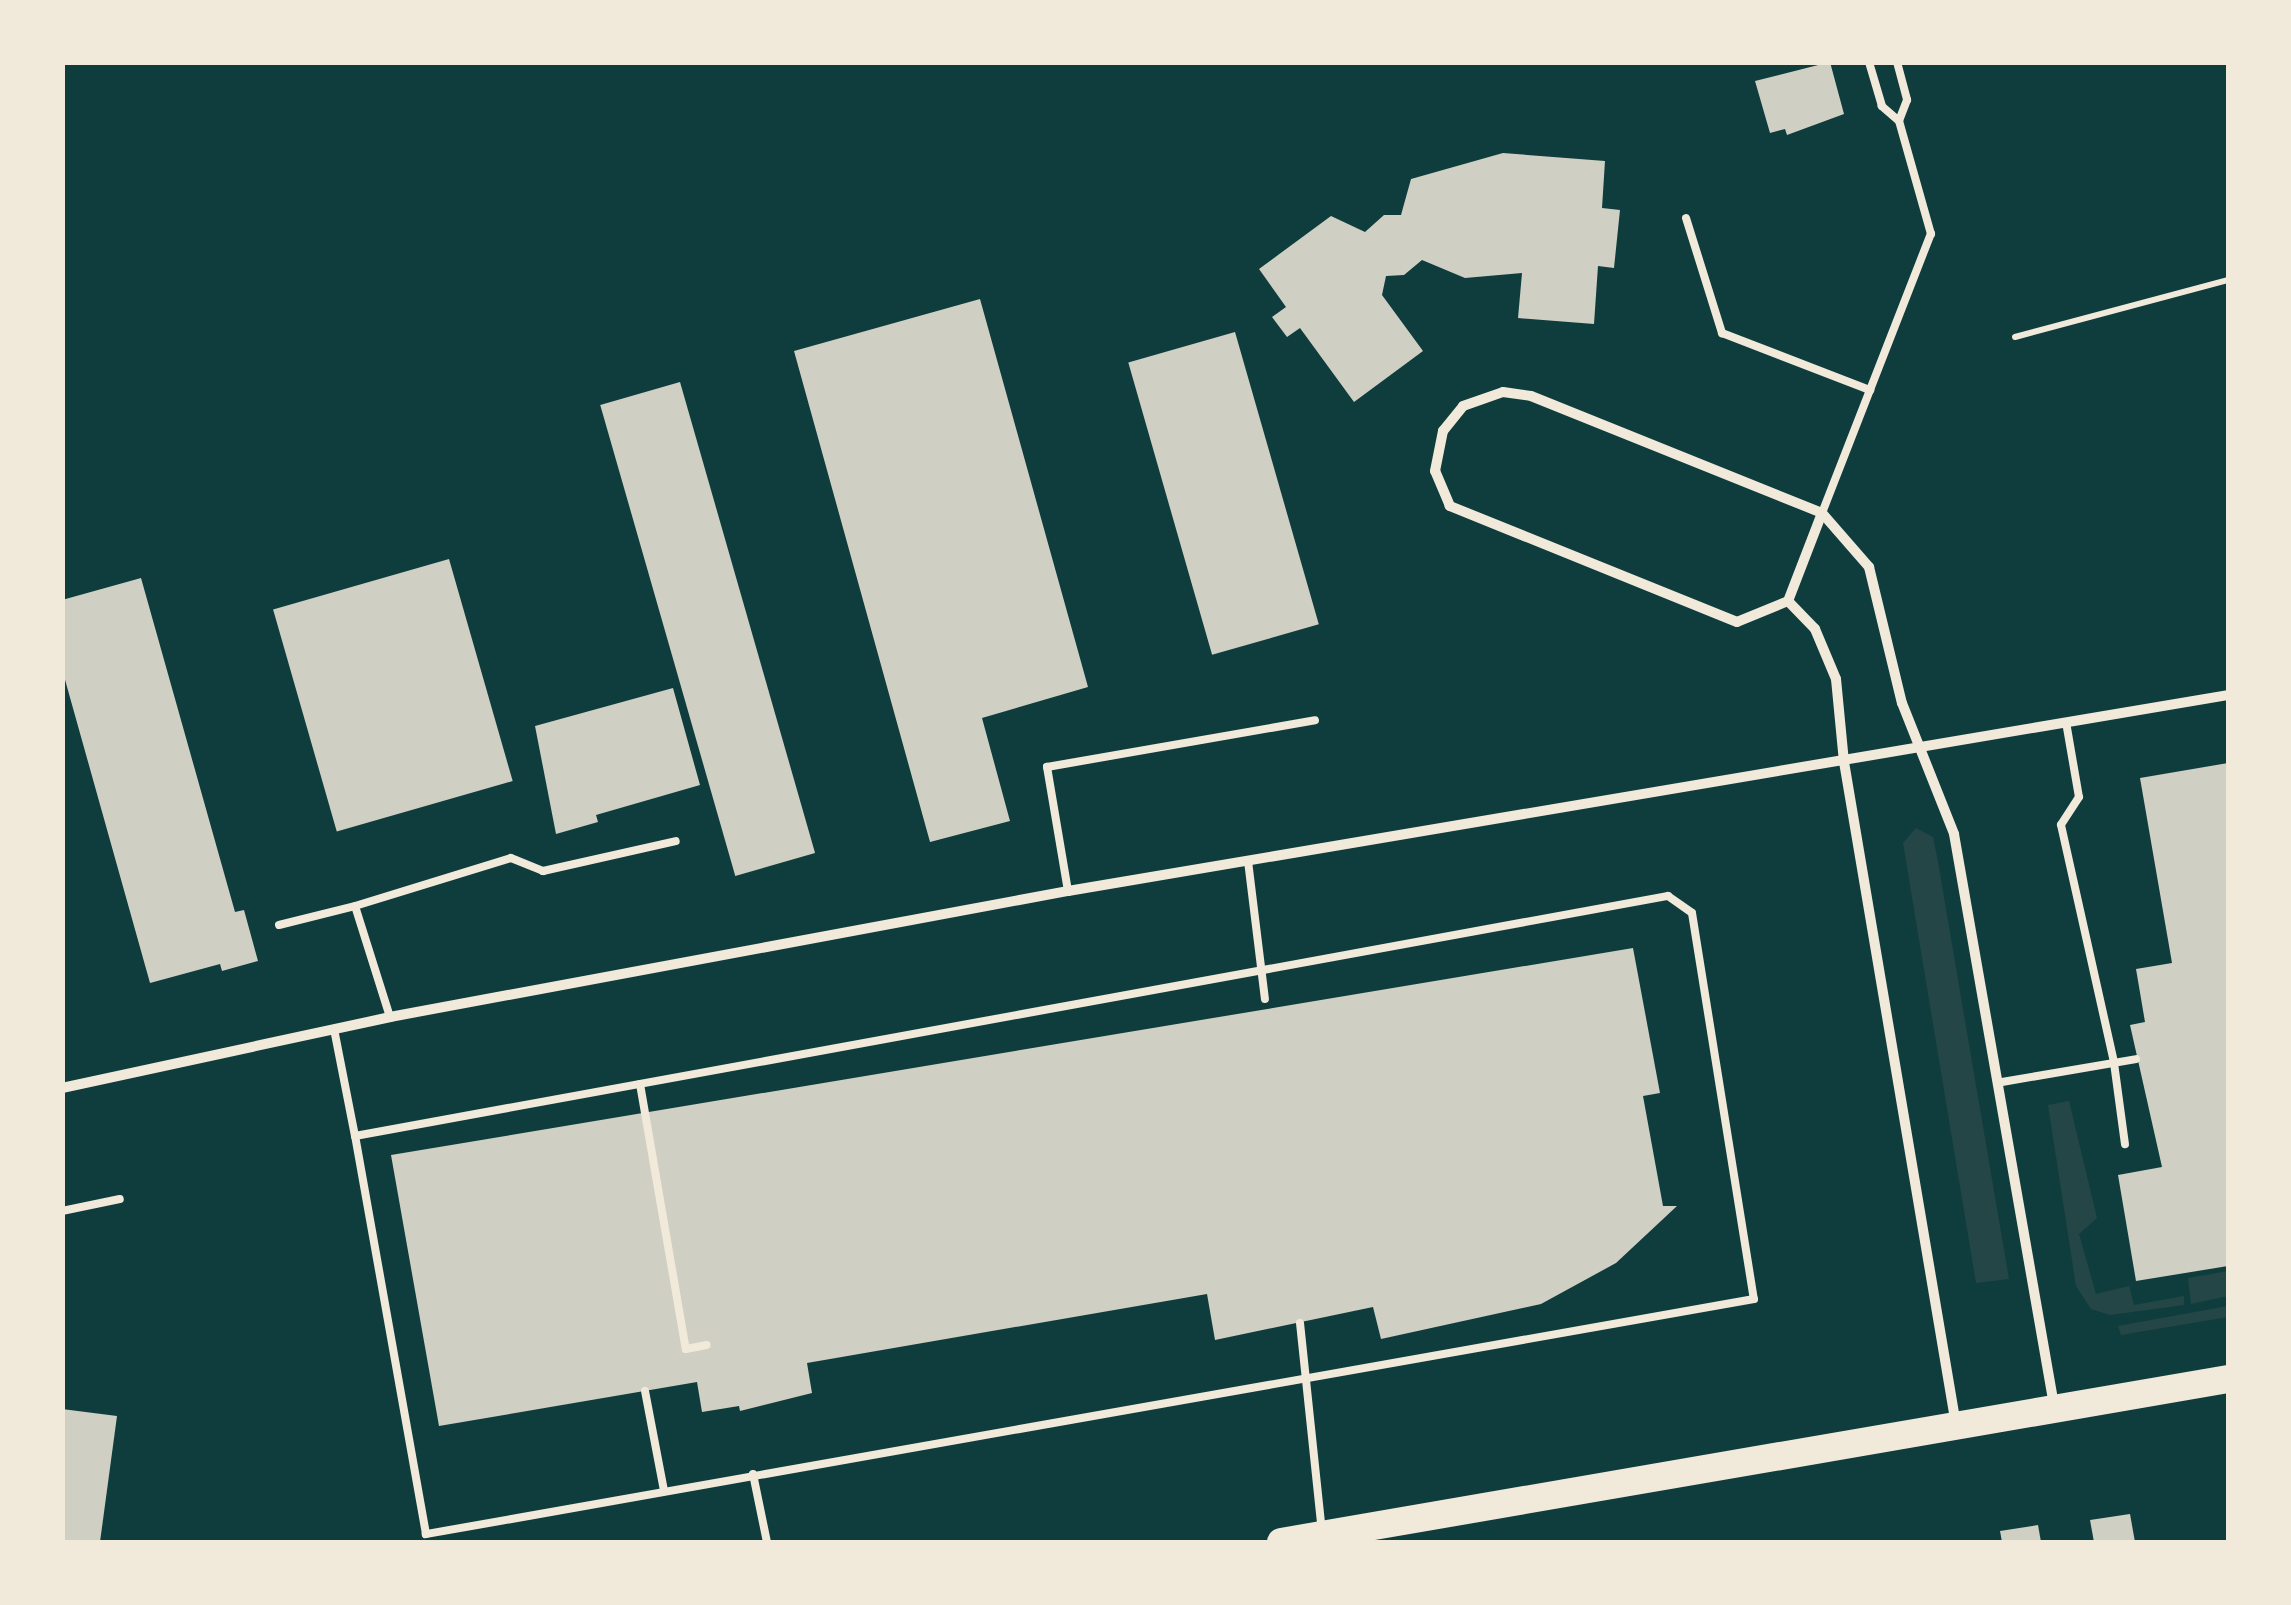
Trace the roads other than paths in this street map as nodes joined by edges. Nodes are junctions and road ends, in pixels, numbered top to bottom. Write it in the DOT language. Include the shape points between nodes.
graph roads {
  1 [pos="1869,62"];
  2 [pos="1898,62"];
  3 [pos="1898,121"];
  4 [pos="1686,218"];
  5 [pos="1870,390"];
  6 [pos="1822,512"];
  7 [pos="1788,601"];
  8 [pos="2228,695"];
  9 [pos="1315,720"];
  10 [pos="2066,722"];
  11 [pos="1925,748"];
  12 [pos="1844,762"];
  13 [pos="676,841"];
  14 [pos="1248,862"];
  15 [pos="1068,891"];
  16 [pos="354,906"];
  17 [pos="280,925"];
  18 [pos="1262,971"];
  19 [pos="1264,1000"];
  20 [pos="390,1017"];
  21 [pos="334,1029"];
  22 [pos="2136,1059"];
  23 [pos="2114,1062"];
  24 [pos="2002,1082"];
  25 [pos="640,1084"];
  26 [pos="62,1088"];
  27 [pos="355,1136"];
  28 [pos="2125,1144"];
  29 [pos="120,1199"];
  30 [pos="62,1211"];
  31 [pos="1300,1323"];
  32 [pos="707,1345"];
  33 [pos="1306,1374"];
  34 [pos="2228,1379"];
  35 [pos="644,1391"];
  36 [pos="2055,1410"];
  37 [pos="1956,1426"];
  38 [pos="753,1474"];
  39 [pos="664,1490"];
  40 [pos="1323,1535"];
  41 [pos="766,1542"];
  42 [pos="1281,1542"];
  1 -- 3 [label="lane" via="1882,106"];
  2 -- 3 [label="lane" via="1907,100"];
  3 -- 5 [label="lane" via="1930,234"];
  4 -- 5 [label="lane" via="1722,333"];
  5 -- 6 [label="lane"];
  6 -- 7 [label="street"];
  6 -- 7 [label="street" via="1532,396 1485,396 1463,406 1443,432 1435,471 1450,506 1737,622"];
  6 -- 11 [label="street" via="1878,581 1902,703"];
  7 -- 12 [label="street" via="1830,654"];
  8 -- 10 [label="street"];
  9 -- 15 [label="lane" via="1047,767"];
  10 -- 11 [label="street"];
  10 -- 23 [label="lane" via="2078,797 2060,825"];
  11 -- 12 [label="street"];
  11 -- 24 [label="street" via="1954,834"];
  12 -- 14 [label="street"];
  12 -- 37 [label="street"];
  13 -- 16 [label="lane" via="543,870 511,858"];
  14 -- 15 [label="street"];
  14 -- 18 [label="lane"];
  15 -- 20 [label="street"];
  16 -- 17 [label="lane"];
  16 -- 20 [label="lane"];
  18 -- 19 [label="lane"];
  18 -- 25 [label="lane"];
  18 -- 33 [label="lane" via="1668,896 1692,914 1754,1299"];
  20 -- 21 [label="street"];
  21 -- 26 [label="street"];
  21 -- 27 [label="lane"];
  22 -- 23 [label="lane"];
  23 -- 24 [label="lane"];
  23 -- 28 [label="lane"];
  24 -- 36 [label="street"];
  25 -- 27 [label="lane"];
  25 -- 32 [label="lane" via="686,1349"];
  27 -- 39 [label="lane" via="426,1534"];
  29 -- 30 [label="lane"];
  31 -- 33 [label="lane"];
  33 -- 38 [label="lane"];
  33 -- 40 [label="lane"];
  34 -- 36 [label="highway"];
  35 -- 39 [label="lane"];
  36 -- 37 [label="highway"];
  37 -- 40 [label="highway"];
  38 -- 39 [label="lane"];
  38 -- 41 [label="lane"];
  40 -- 42 [label="highway"];
}
